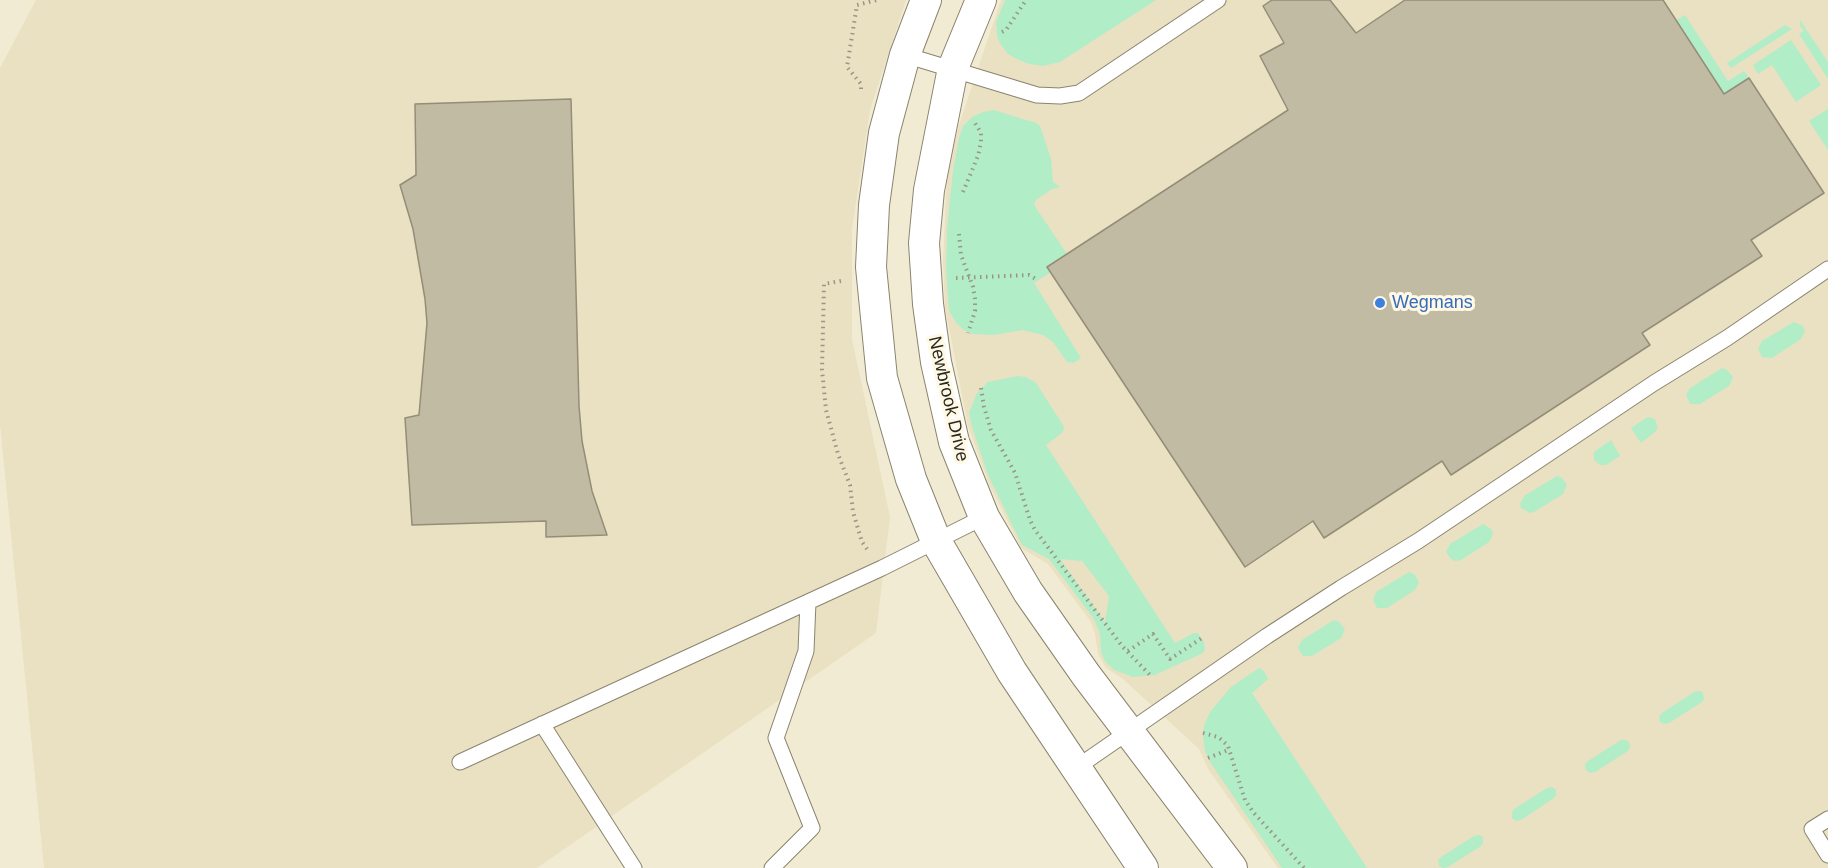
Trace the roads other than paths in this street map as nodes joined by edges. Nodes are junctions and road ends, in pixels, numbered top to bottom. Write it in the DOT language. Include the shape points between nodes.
graph roads {
  1 [pos="926,0"];
  2 [pos="981,0"];
  3 [pos="1218,0"];
  4 [pos="905,55"];
  5 [pos="953,68"];
  6 [pos="1828,269"];
  7 [pos="984,517"];
  8 [pos="936,541"];
  9 [pos="808,602"];
  10 [pos="542,724"];
  11 [pos="1131,732"];
  12 [pos="460,762"];
  13 [pos="1076,768"];
  14 [pos="1828,819"];
  15 [pos="1828,855"];
  16 [pos="634,868"];
  17 [pos="772,868"];
  18 [pos="1143,868"];
  19 [pos="1232,868"];
  1 -- 4 [label="street"];
  2 -- 5 [label="street, Newbrook Drive"];
  3 -- 5 [label="lane" via="1079,93 1037,95"];
  4 -- 5 [label="lane"];
  4 -- 8 [label="street" via="884,133 874,205 871,267 882,378 911,479"];
  5 -- 7 [label="street, Newbrook Drive" via="929,190 924,243 927,304 954,442"];
  6 -- 11 [label="lane" via="1418,541 1267,636"];
  7 -- 8 [label="lane"];
  7 -- 11 [label="street, Newbrook Drive" via="1028,592"];
  8 -- 9 [label="lane"];
  8 -- 13 [label="street" via="1012,672"];
  9 -- 10 [label="lane"];
  9 -- 17 [label="lane" via="806,651 776,738 812,828"];
  10 -- 12 [label="lane"];
  10 -- 16 [label="lane"];
  11 -- 13 [label="lane"];
  11 -- 19 [label="street, Newbrook Drive"];
  13 -- 18 [label="street"];
  14 -- 15 [label="lane" via="1812,830"];
}
